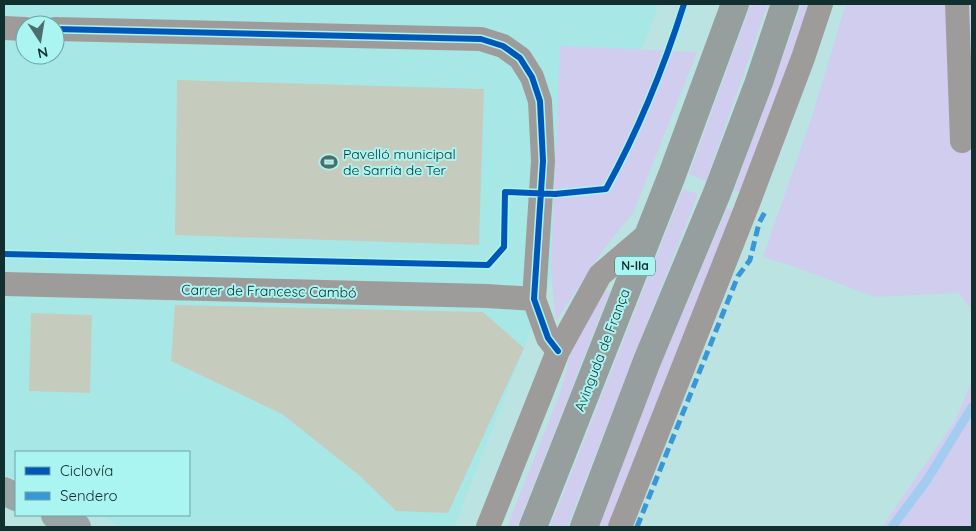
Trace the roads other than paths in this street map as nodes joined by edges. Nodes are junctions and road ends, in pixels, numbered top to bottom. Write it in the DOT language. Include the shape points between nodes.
graph roads {
  1 [pos="735,4"];
  2 [pos="784,4"];
  3 [pos="821,4"];
  4 [pos="957,4"];
  5 [pos="65,29"];
  6 [pos="962,141"];
  7 [pos="648,234"];
  8 [pos="4,284"];
  9 [pos="534,299"];
  10 [pos="558,351"];
  11 [pos="57,516"];
  12 [pos="77,527"];
  13 [pos="488,527"];
  14 [pos="533,527"];
  15 [pos="584,527"];
  16 [pos="620,527"];
  1 -- 7 [label="main road, Avinguda de França / N-IIa"];
  2 -- 15 [label="main road" via="717,193 647,361"];
  3 -- 16 [label="street" via="747,206"];
  4 -- 6 [label="street"];
  5 -- 9 [label="street" via="480,39 503,46 520,58 532,77 540,101 543,161"];
  7 -- 10 [label="street" via="600,275"];
  7 -- 14 [label="main road, Avinguda de França / N-IIa"];
  8 -- 9 [label="street, Carrer de Francesc Cambó"];
  9 -- 10 [label="street" via="548,338"];
  10 -- 13 [label="street"];
  11 -- 12 [label="street"];
}
